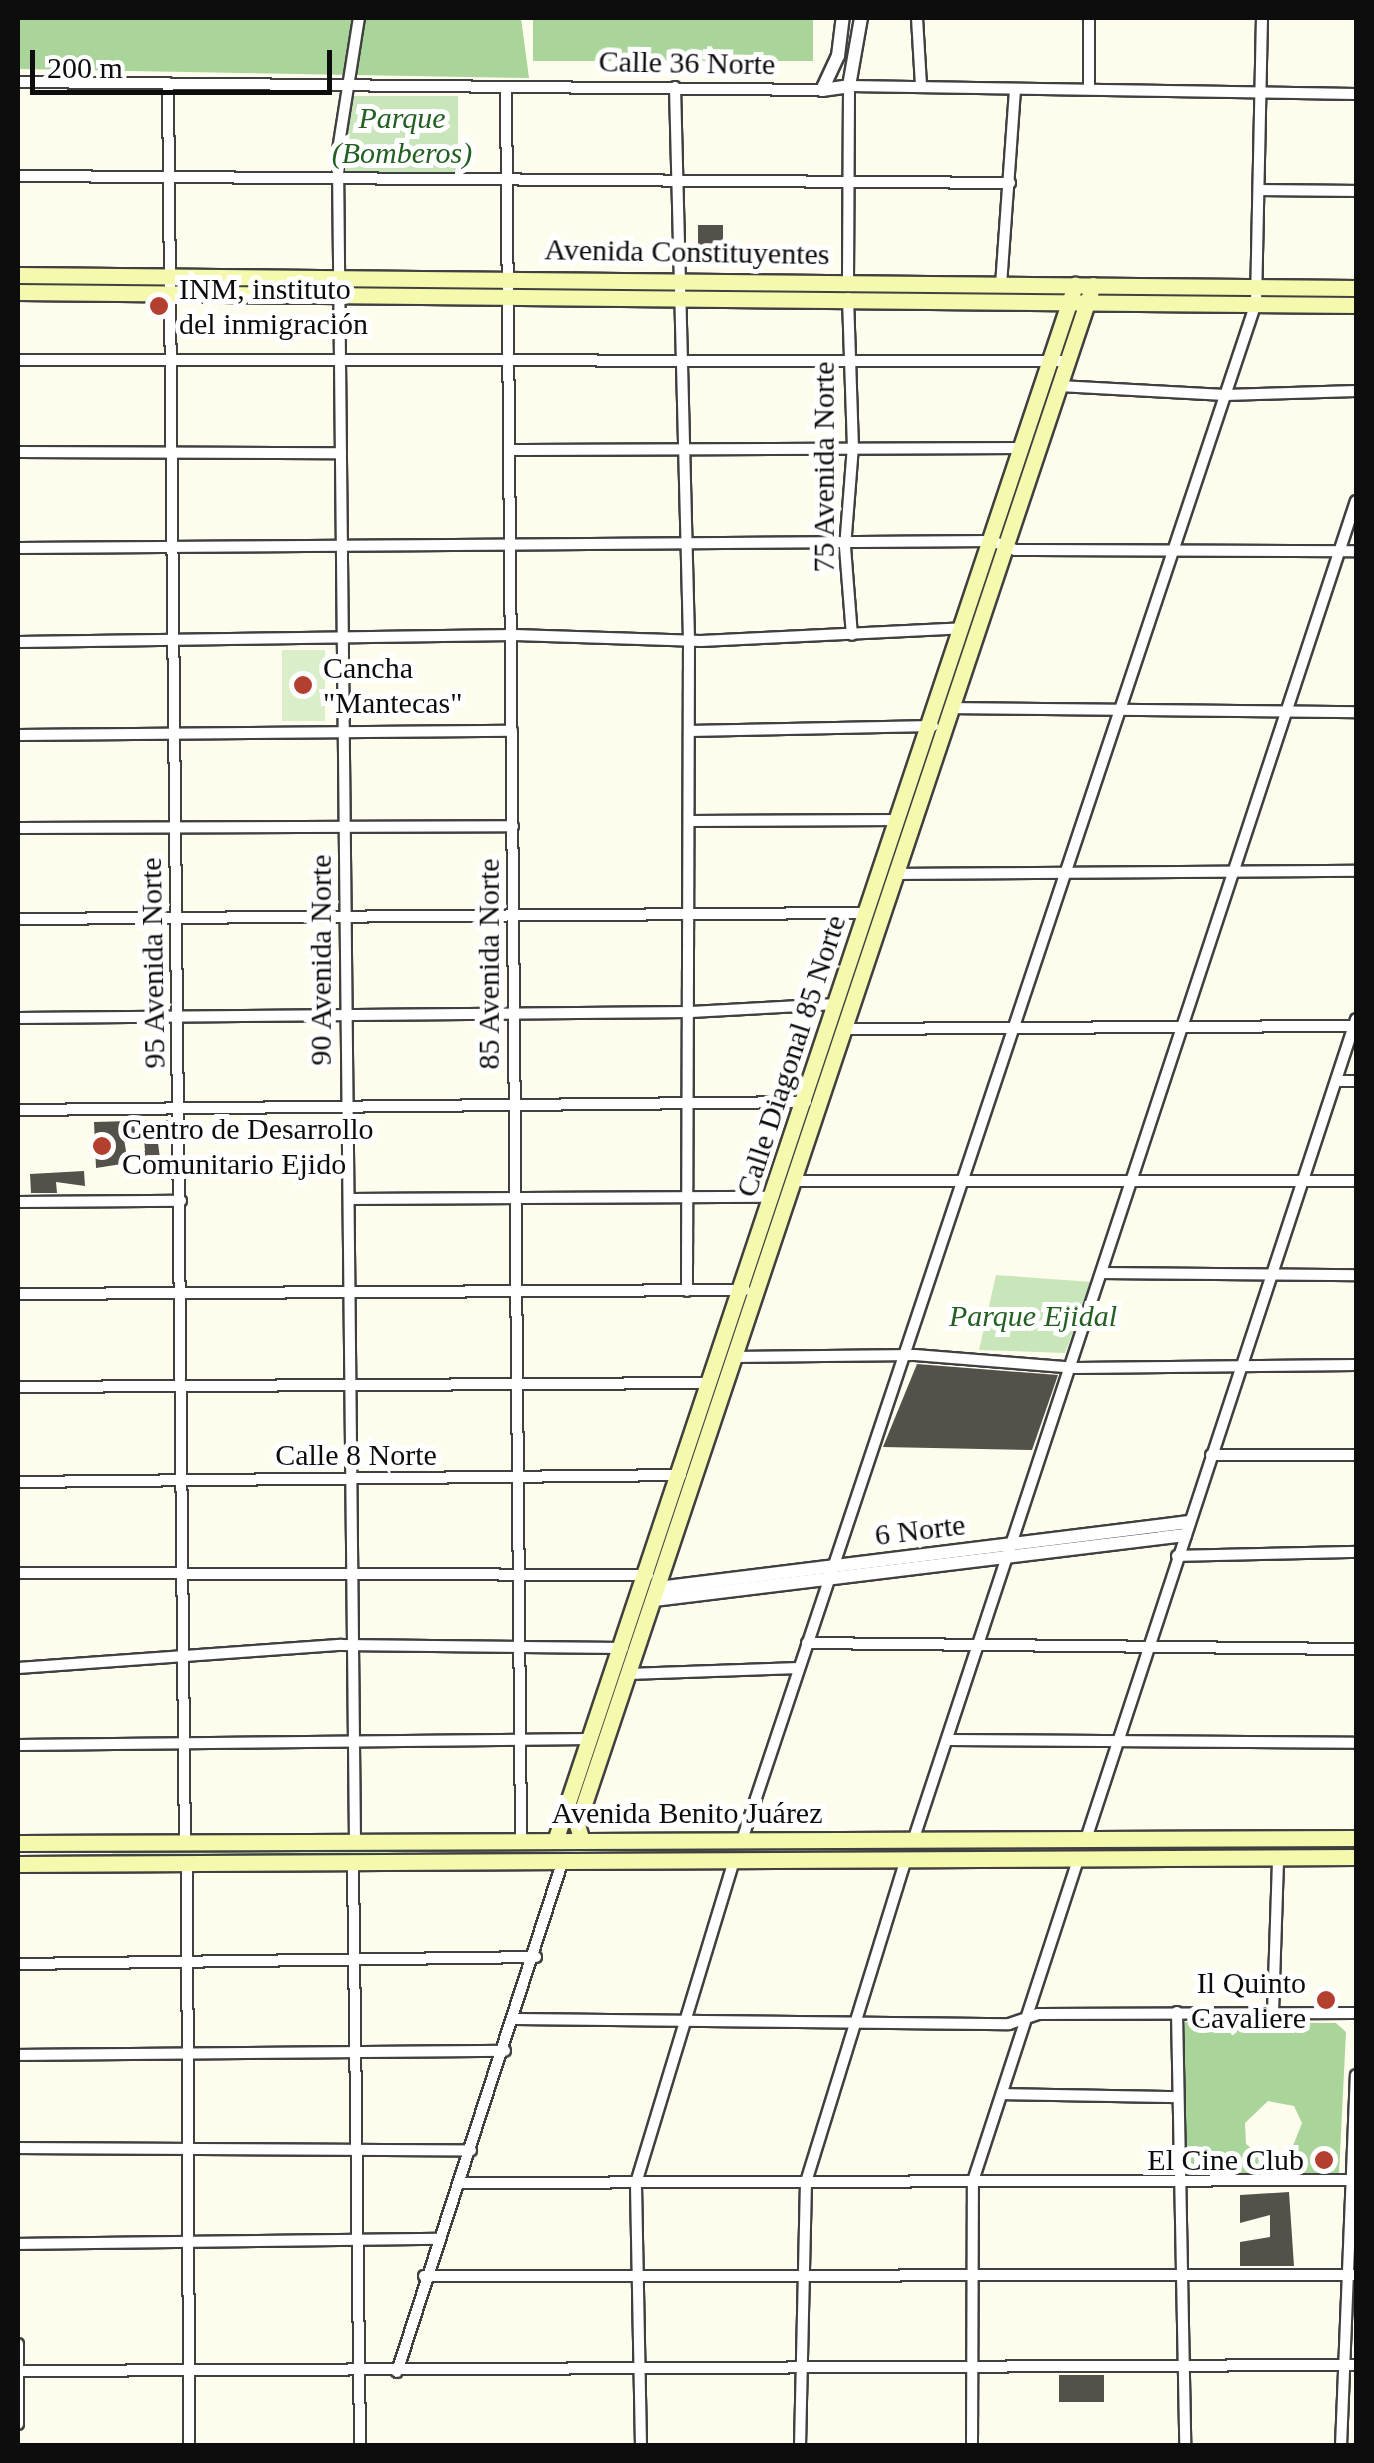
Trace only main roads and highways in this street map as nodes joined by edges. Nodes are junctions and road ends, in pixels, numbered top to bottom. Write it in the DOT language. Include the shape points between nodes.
graph roads {
  1 [pos="18,274"];
  2 [pos="171,285"];
  3 [pos="1356,288"];
  4 [pos="848,290"];
  5 [pos="18,292"];
  6 [pos="1073,293"];
  7 [pos="1090,293"];
  8 [pos="1356,305"];
  9 [pos="998,544"];
  10 [pos="935,726"];
  11 [pos="874,914"];
  12 [pos="843,1004"];
  13 [pos="811,1102"];
  14 [pos="750,1289"];
  15 [pos="718,1383"];
  16 [pos="654,1587"];
  17 [pos="600,1739"];
  18 [pos="1356,1838"];
  19 [pos="970,1839"];
  20 [pos="1021,1839"];
  21 [pos="582,1840"];
  22 [pos="682,1840"];
  23 [pos="721,1840"];
  24 [pos="554,1841"];
  25 [pos="111,1842"];
  26 [pos="455,1842"];
  27 [pos="18,1843"];
  28 [pos="84,1844"];
  29 [pos="405,1844"];
  30 [pos="1356,1857"];
  31 [pos="968,1859"];
  32 [pos="1019,1859"];
  33 [pos="679,1860"];
  34 [pos="452,1861"];
  35 [pos="716,1861"];
  36 [pos="404,1862"];
  37 [pos="80,1863"];
  38 [pos="109,1863"];
  39 [pos="18,1864"];
  1 -- 2 [label="main road, Avenida Constituyentes"];
  2 -- 4 [label="main road, Avenida Constituyentes" via="507,297"];
  2 -- 4 [label="main road, Avenida Constituyentes" via="508,277"];
  2 -- 5 [label="main road, Avenida Constituyentes"];
  3 -- 7 [label="main road, Avenida Constituyentes"];
  4 -- 6 [label="main road, Avenida Constituyentes"];
  4 -- 6 [label="main road, Avenida Constituyentes" via="1001,284"];
  6 -- 7 [label="main road, Avenida Constituyentes"];
  6 -- 9 [label="main road, Calle Diagonal 85 Norte"];
  7 -- 8 [label="main road, Avenida Constituyentes"];
  7 -- 9 [label="main road, Calle Diagonal 85 Norte"];
  9 -- 10 [label="main road, Calle Diagonal 85 Norte" via="963,628"];
  9 -- 10 [label="main road, Calle Diagonal 85 Norte" via="950,708"];
  10 -- 11 [label="main road, Calle Diagonal 85 Norte" via="898,820"];
  10 -- 11 [label="main road, Calle Diagonal 85 Norte" via="895,874"];
  11 -- 12 [label="main road, Calle Diagonal 85 Norte"];
  12 -- 13 [label="main road, Calle Diagonal 85 Norte"];
  12 -- 13 [label="main road, Calle Diagonal 85 Norte" via="842,1029"];
  13 -- 14 [label="main road, Calle Diagonal 85 Norte" via="774,1198"];
  13 -- 14 [label="main road, Calle Diagonal 85 Norte" via="792,1181"];
  14 -- 15 [label="main road, Calle Diagonal 85 Norte"];
  14 -- 15 [label="main road, Calle Diagonal 85 Norte" via="733,1357"];
  15 -- 16 [label="main road, Calle Diagonal 85 Norte"];
  16 -- 17 [label="main road, Calle Diagonal 85 Norte"];
  16 -- 17 [label="main road, Calle Diagonal 85 Norte" via="624,1648"];
  17 -- 21 [label="main road, Calle Diagonal 85 Norte" via="578,1825"];
  17 -- 24 [label="main road, Calle Diagonal 85 Norte"];
  18 -- 20 [label="main road, Avenida Benito Juárez"];
  19 -- 20 [label="main road, Avenida Benito Juárez"];
  19 -- 23 [label="main road, Avenida Benito Juárez"];
  19 -- 31 [label="main road" via="976,1850"];
  20 -- 32 [label="main road" via="1014,1850"];
  21 -- 22 [label="main road, Avenida Benito Juárez"];
  21 -- 24 [label="main road, Avenida Benito Juárez"];
  22 -- 23 [label="main road, Avenida Benito Juárez"];
  22 -- 33 [label="main road"];
  23 -- 35 [label="main road" via="710,1848"];
  24 -- 26 [label="main road, Avenida Benito Juárez"];
  25 -- 28 [label="main road, Avenida Benito Juárez"];
  25 -- 29 [label="main road, Avenida Benito Juárez"];
  25 -- 38 [label="main road" via="103,1851"];
  26 -- 29 [label="main road, Avenida Benito Juárez"];
  26 -- 34 [label="main road" via="447,1850"];
  27 -- 28 [label="main road, Avenida Benito Juárez"];
  28 -- 37 [label="main road" via="89,1852"];
  29 -- 36 [label="main road" via="413,1854"];
  30 -- 32 [label="main road, Avenida Benito Juárez"];
  31 -- 32 [label="main road, Avenida Benito Juárez"];
  31 -- 35 [label="main road, Avenida Benito Juárez"];
  33 -- 34 [label="main road, Avenida Benito Juárez"];
  33 -- 35 [label="main road, Avenida Benito Juárez"];
  34 -- 36 [label="main road, Avenida Benito Juárez"];
  36 -- 38 [label="main road, Avenida Benito Juárez"];
  37 -- 38 [label="main road, Avenida Benito Juárez"];
  37 -- 39 [label="main road, Avenida Benito Juárez"];
}
